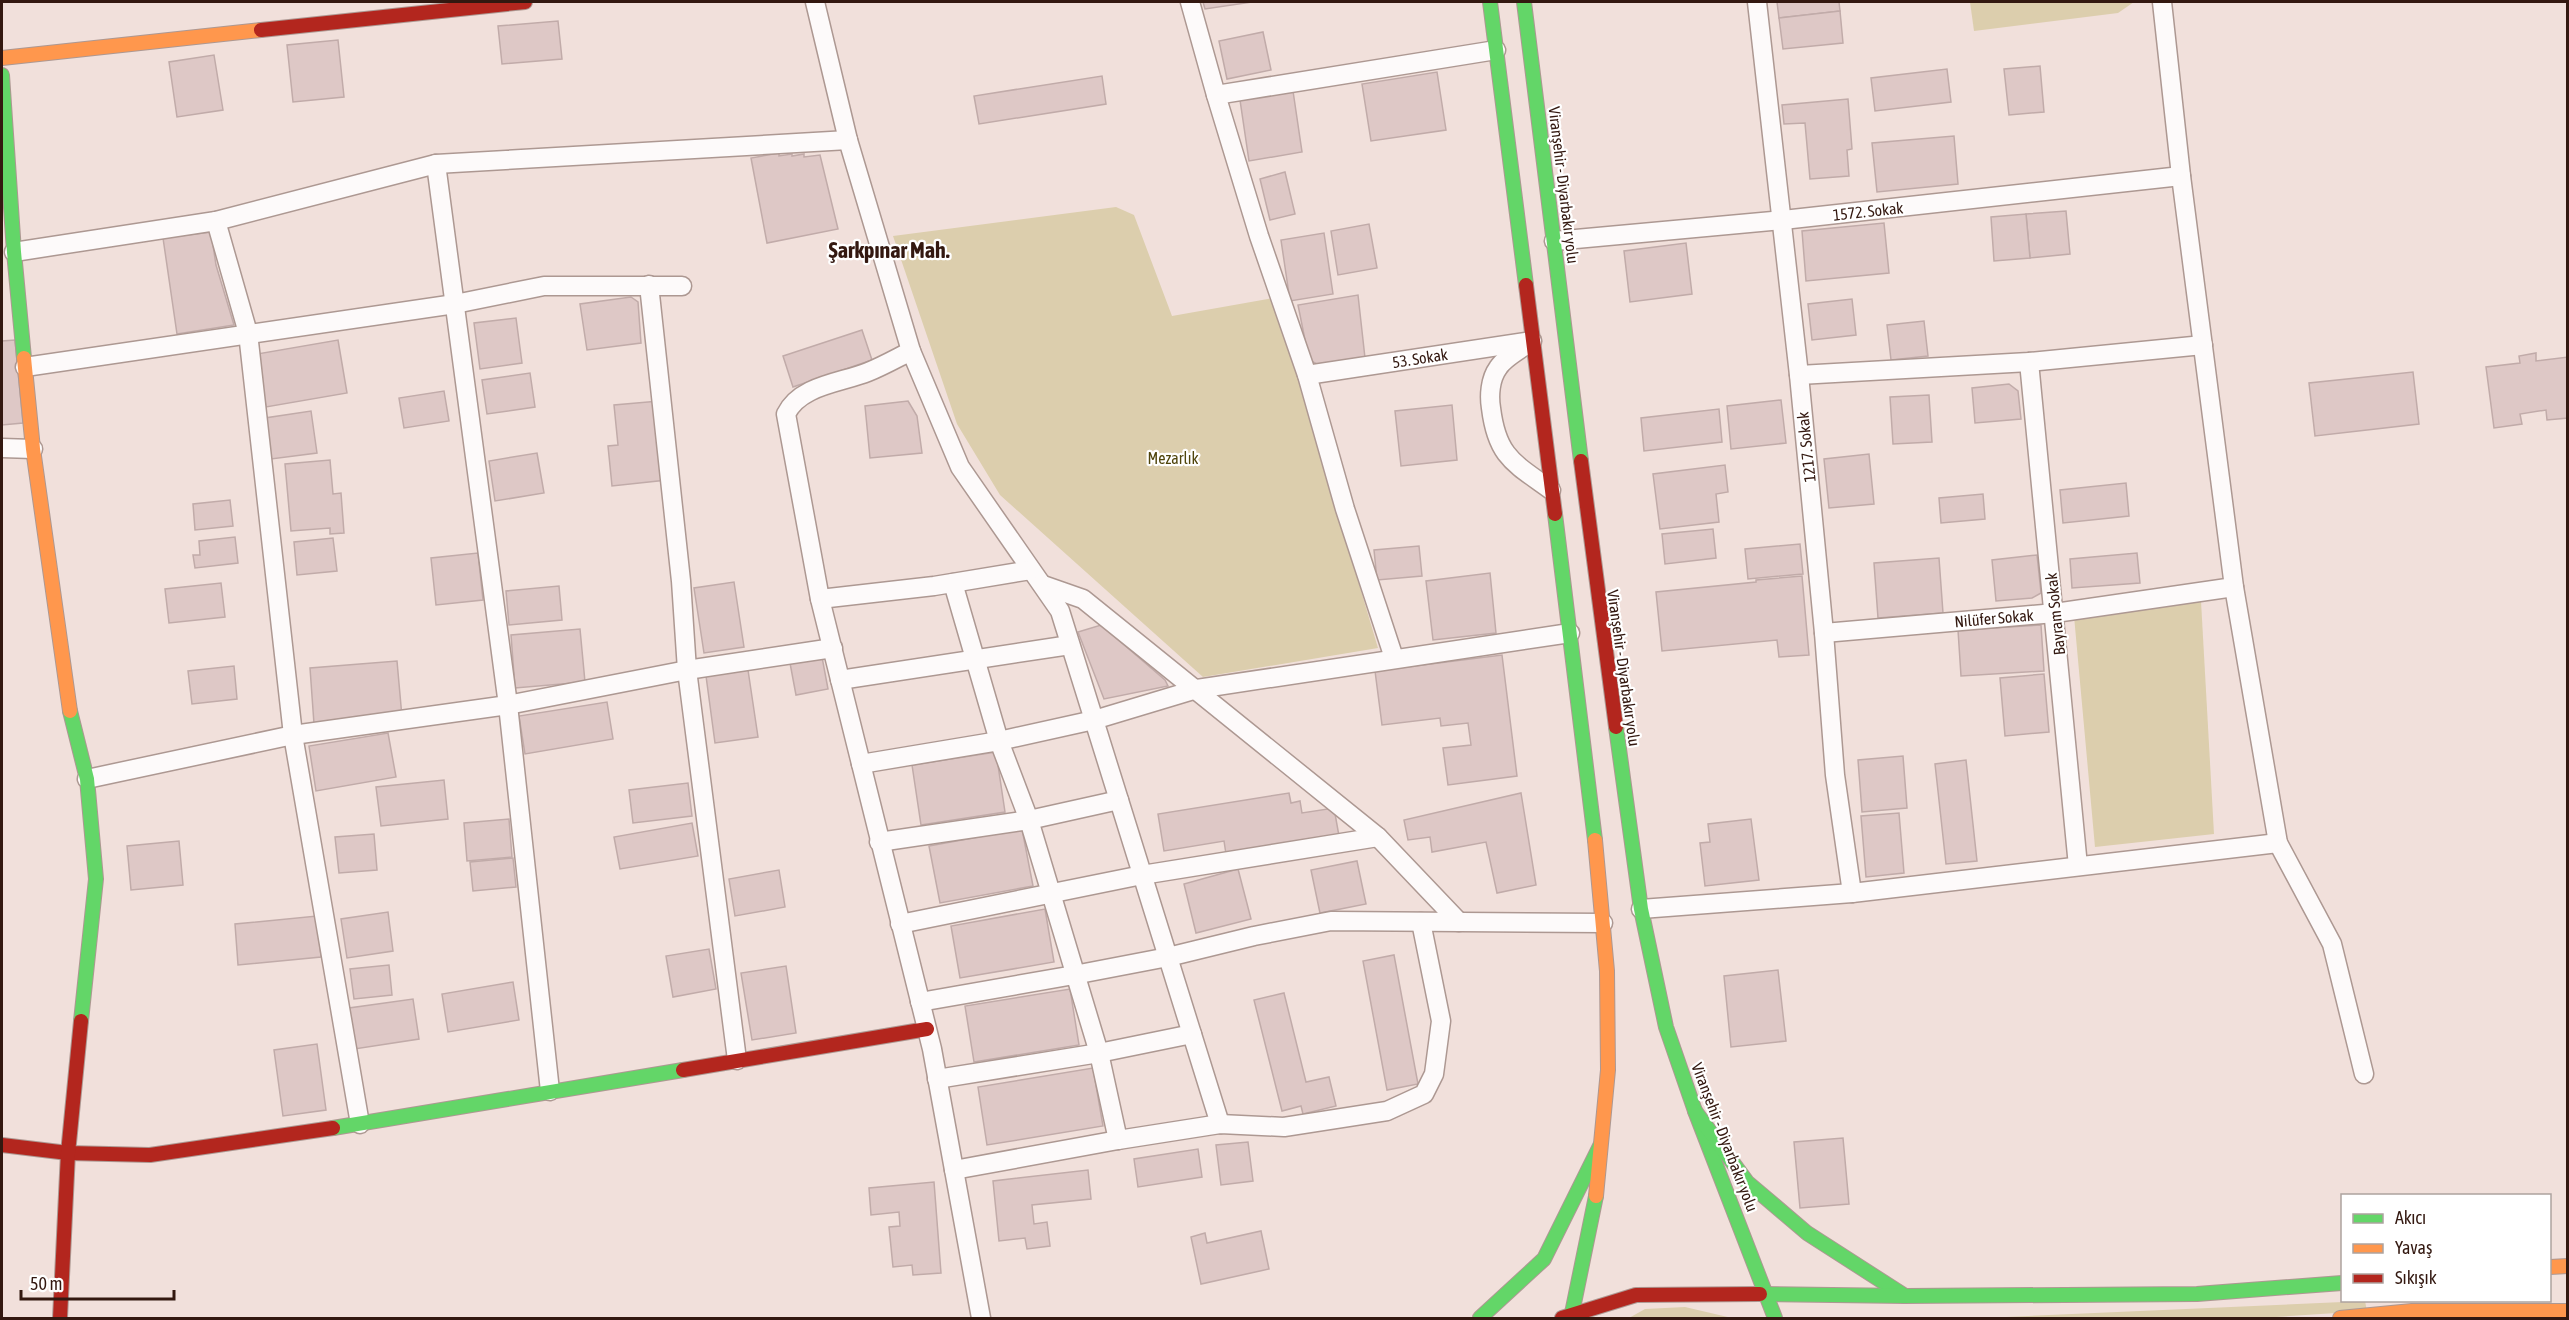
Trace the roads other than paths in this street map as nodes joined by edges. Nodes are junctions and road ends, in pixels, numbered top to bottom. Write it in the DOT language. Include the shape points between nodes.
graph roads {
  1 [pos="525,2"];
  2 [pos="815,2"];
  3 [pos="1190,2"];
  4 [pos="1490,2"];
  5 [pos="1524,2"];
  6 [pos="1757,2"];
  7 [pos="2162,2"];
  8 [pos="442,6"];
  9 [pos="1496,50"];
  10 [pos="2,58"];
  11 [pos="2,75"];
  12 [pos="1216,95"];
  13 [pos="848,140"];
  14 [pos="436,164"];
  15 [pos="2181,177"];
  16 [pos="1783,220"];
  17 [pos="216,221"];
  18 [pos="1554,241"];
  19 [pos="14,252"];
  20 [pos="649,285"];
  21 [pos="682,286"];
  22 [pos="455,304"];
  23 [pos="248,333"];
  24 [pos="1532,341"];
  25 [pos="2203,345"];
  26 [pos="911,351"];
  27 [pos="2029,362"];
  28 [pos="25,367"];
  29 [pos="1307,375"];
  30 [pos="1799,375"];
  31 [pos="2,448"];
  32 [pos="33,448"];
  33 [pos="1551,490"];
  34 [pos="1031,570"];
  35 [pos="953,583"];
  36 [pos="1043,585"];
  37 [pos="2235,588"];
  38 [pos="820,599"];
  39 [pos="2055,613"];
  40 [pos="1570,633"];
  41 [pos="1824,633"];
  42 [pos="1070,645"];
  43 [pos="833,648"];
  44 [pos="1394,658"];
  45 [pos="975,660"];
  46 [pos="687,670"];
  47 [pos="840,680"];
  48 [pos="1197,689"];
  49 [pos="508,705"];
  50 [pos="1094,720"];
  51 [pos="293,735"];
  52 [pos="999,741"];
  53 [pos="861,764"];
  54 [pos="87,779"];
  55 [pos="1119,800"];
  56 [pos="1029,820"];
  57 [pos="1378,837"];
  58 [pos="879,842"];
  59 [pos="2278,843"];
  60 [pos="2078,866"];
  61 [pos="1142,875"];
  62 [pos="1852,893"];
  63 [pos="1051,894"];
  64 [pos="1641,909"];
  65 [pos="1421,922"];
  66 [pos="1459,922"];
  67 [pos="1603,922"];
  68 [pos="900,924"];
  69 [pos="1168,957"];
  70 [pos="1074,975"];
  71 [pos="920,1002"];
  72 [pos="927,1029"];
  73 [pos="1192,1034"];
  74 [pos="1099,1053"];
  75 [pos="737,1060"];
  76 [pos="2364,1074"];
  77 [pos="937,1079"];
  78 [pos="550,1091"];
  79 [pos="1695,1111"];
  80 [pos="360,1124"];
  81 [pos="1220,1125"];
  82 [pos="1118,1140"];
  83 [pos="2,1145"];
  84 [pos="1600,1146"];
  85 [pos="68,1153"];
  86 [pos="954,1170"];
  87 [pos="2568,1266"];
  88 [pos="2551,1267"];
  89 [pos="2341,1283"];
  90 [pos="1768,1295"];
  91 [pos="1905,1296"];
  92 [pos="2568,1311"];
  93 [pos="2412,1315"];
  94 [pos="1568,1317"];
  95 [pos="60,1318"];
  96 [pos="981,1318"];
  97 [pos="1480,1318"];
  98 [pos="1775,1318"];
  99 [pos="2340,1318"];
  1 -- 8 [label="main road"];
  2 -- 13 [label="street"];
  3 -- 12 [label="street"];
  4 -- 9 [label="main road"];
  5 -- 18 [label="main road, Viranşehir - Diyarbakır yolu"];
  6 -- 16 [label="street, 1217. Sokak"];
  7 -- 15 [label="street"];
  8 -- 10 [label="main road"];
  9 -- 12 [label="street"];
  9 -- 24 [label="main road"];
  11 -- 19 [label="main road"];
  12 -- 29 [label="street"];
  13 -- 14 [label="street"];
  13 -- 26 [label="street"];
  14 -- 17 [label="street"];
  14 -- 22 [label="street"];
  15 -- 16 [label="street, 1572. Sokak"];
  15 -- 25 [label="street"];
  16 -- 18 [label="street, 1572. Sokak"];
  16 -- 30 [label="street, 1217. Sokak"];
  17 -- 19 [label="street"];
  17 -- 23 [label="street"];
  18 -- 64 [label="main road, Viranşehir - Diyarbakır yolu"];
  19 -- 28 [label="main road"];
  20 -- 21 [label="street"];
  20 -- 22 [label="street" via="544,286"];
  20 -- 46 [label="street"];
  22 -- 23 [label="street"];
  22 -- 49 [label="street"];
  23 -- 28 [label="street"];
  23 -- 51 [label="street"];
  24 -- 29 [label="street, 53. Sokak"];
  24 -- 33 [label="main road"];
  24 -- 33 [label="street" via="1498,368 1489,394 1490,404 1498,444 1513,462"];
  25 -- 27 [label="street"];
  25 -- 37 [label="street"];
  26 -- 34 [label="street" via="960,467"];
  26 -- 38 [label="street" via="868,372 807,393 791,404 786,414"];
  27 -- 30 [label="street"];
  27 -- 39 [label="street, Bayram Sokak"];
  28 -- 32 [label="main road"];
  29 -- 44 [label="street" via="1345,509"];
  30 -- 41 [label="street, 1217. Sokak"];
  31 -- 32 [label="street"];
  32 -- 54 [label="main road" via="70,712"];
  33 -- 40 [label="main road"];
  34 -- 35 [label="street"];
  34 -- 36 [label="street"];
  35 -- 38 [label="street"];
  35 -- 45 [label="street"];
  36 -- 42 [label="street" via="1060,611"];
  36 -- 48 [label="street" via="1083,598"];
  37 -- 39 [label="street, Nilüfer Sokak"];
  37 -- 59 [label="street"];
  38 -- 43 [label="street"];
  39 -- 41 [label="street, Nilüfer Sokak"];
  39 -- 60 [label="street, Bayram Sokak"];
  40 -- 44 [label="street"];
  40 -- 67 [label="main road"];
  41 -- 62 [label="street, 1217. Sokak" via="1835,775"];
  42 -- 45 [label="street"];
  42 -- 50 [label="street"];
  43 -- 46 [label="street"];
  43 -- 47 [label="street"];
  44 -- 48 [label="street"];
  45 -- 47 [label="street"];
  45 -- 52 [label="street"];
  46 -- 49 [label="street"];
  46 -- 75 [label="street"];
  47 -- 53 [label="street"];
  48 -- 50 [label="street"];
  48 -- 57 [label="street"];
  49 -- 51 [label="street"];
  49 -- 78 [label="street"];
  50 -- 52 [label="street"];
  50 -- 55 [label="street"];
  51 -- 54 [label="street"];
  51 -- 80 [label="street"];
  52 -- 53 [label="street"];
  52 -- 56 [label="street"];
  53 -- 58 [label="street"];
  54 -- 85 [label="main road" via="96,879"];
  55 -- 56 [label="street"];
  55 -- 61 [label="street"];
  56 -- 58 [label="street"];
  56 -- 63 [label="street"];
  57 -- 61 [label="street"];
  57 -- 66 [label="street"];
  58 -- 68 [label="street"];
  59 -- 60 [label="street"];
  59 -- 76 [label="street" via="2332,944"];
  60 -- 62 [label="street"];
  61 -- 63 [label="street"];
  61 -- 69 [label="street"];
  62 -- 64 [label="street"];
  63 -- 68 [label="street"];
  63 -- 70 [label="street"];
  64 -- 79 [label="main road, Viranşehir - Diyarbakır yolu" via="1666,1027"];
  65 -- 66 [label="street"];
  65 -- 69 [label="street" via="1331,921"];
  65 -- 81 [label="street" via="1441,1021 1434,1074 1424,1094 1387,1111 1284,1127"];
  66 -- 67 [label="street"];
  67 -- 84 [label="main road" via="1608,1070"];
  68 -- 71 [label="street"];
  69 -- 70 [label="street"];
  69 -- 73 [label="street"];
  70 -- 71 [label="street"];
  70 -- 74 [label="street"];
  71 -- 72 [label="street"];
  72 -- 75 [label="main road"];
  72 -- 77 [label="street"];
  73 -- 74 [label="street"];
  73 -- 81 [label="street"];
  74 -- 77 [label="street"];
  74 -- 82 [label="street"];
  75 -- 78 [label="main road"];
  77 -- 86 [label="street"];
  78 -- 80 [label="main road"];
  79 -- 90 [label="main road, Viranşehir - Diyarbakır yolu"];
  79 -- 91 [label="main road" via="1747,1182 1807,1233"];
  80 -- 85 [label="main road" via="150,1155"];
  81 -- 82 [label="street"];
  82 -- 86 [label="street"];
  83 -- 85 [label="main road"];
  84 -- 94 [label="main road" via="1595,1202"];
  84 -- 97 [label="main road" via="1544,1259"];
  85 -- 95 [label="main road"];
  86 -- 96 [label="street"];
  87 -- 88 [label="main road"];
  89 -- 91 [label="main road" via="2197,1294"];
  90 -- 91 [label="main road"];
  90 -- 94 [label="main road" via="1636,1295"];
  90 -- 98 [label="main road, Viranşehir - Diyarbakır yolu"];
  92 -- 93 [label="main road"];
  93 -- 99 [label="main road"];
}
